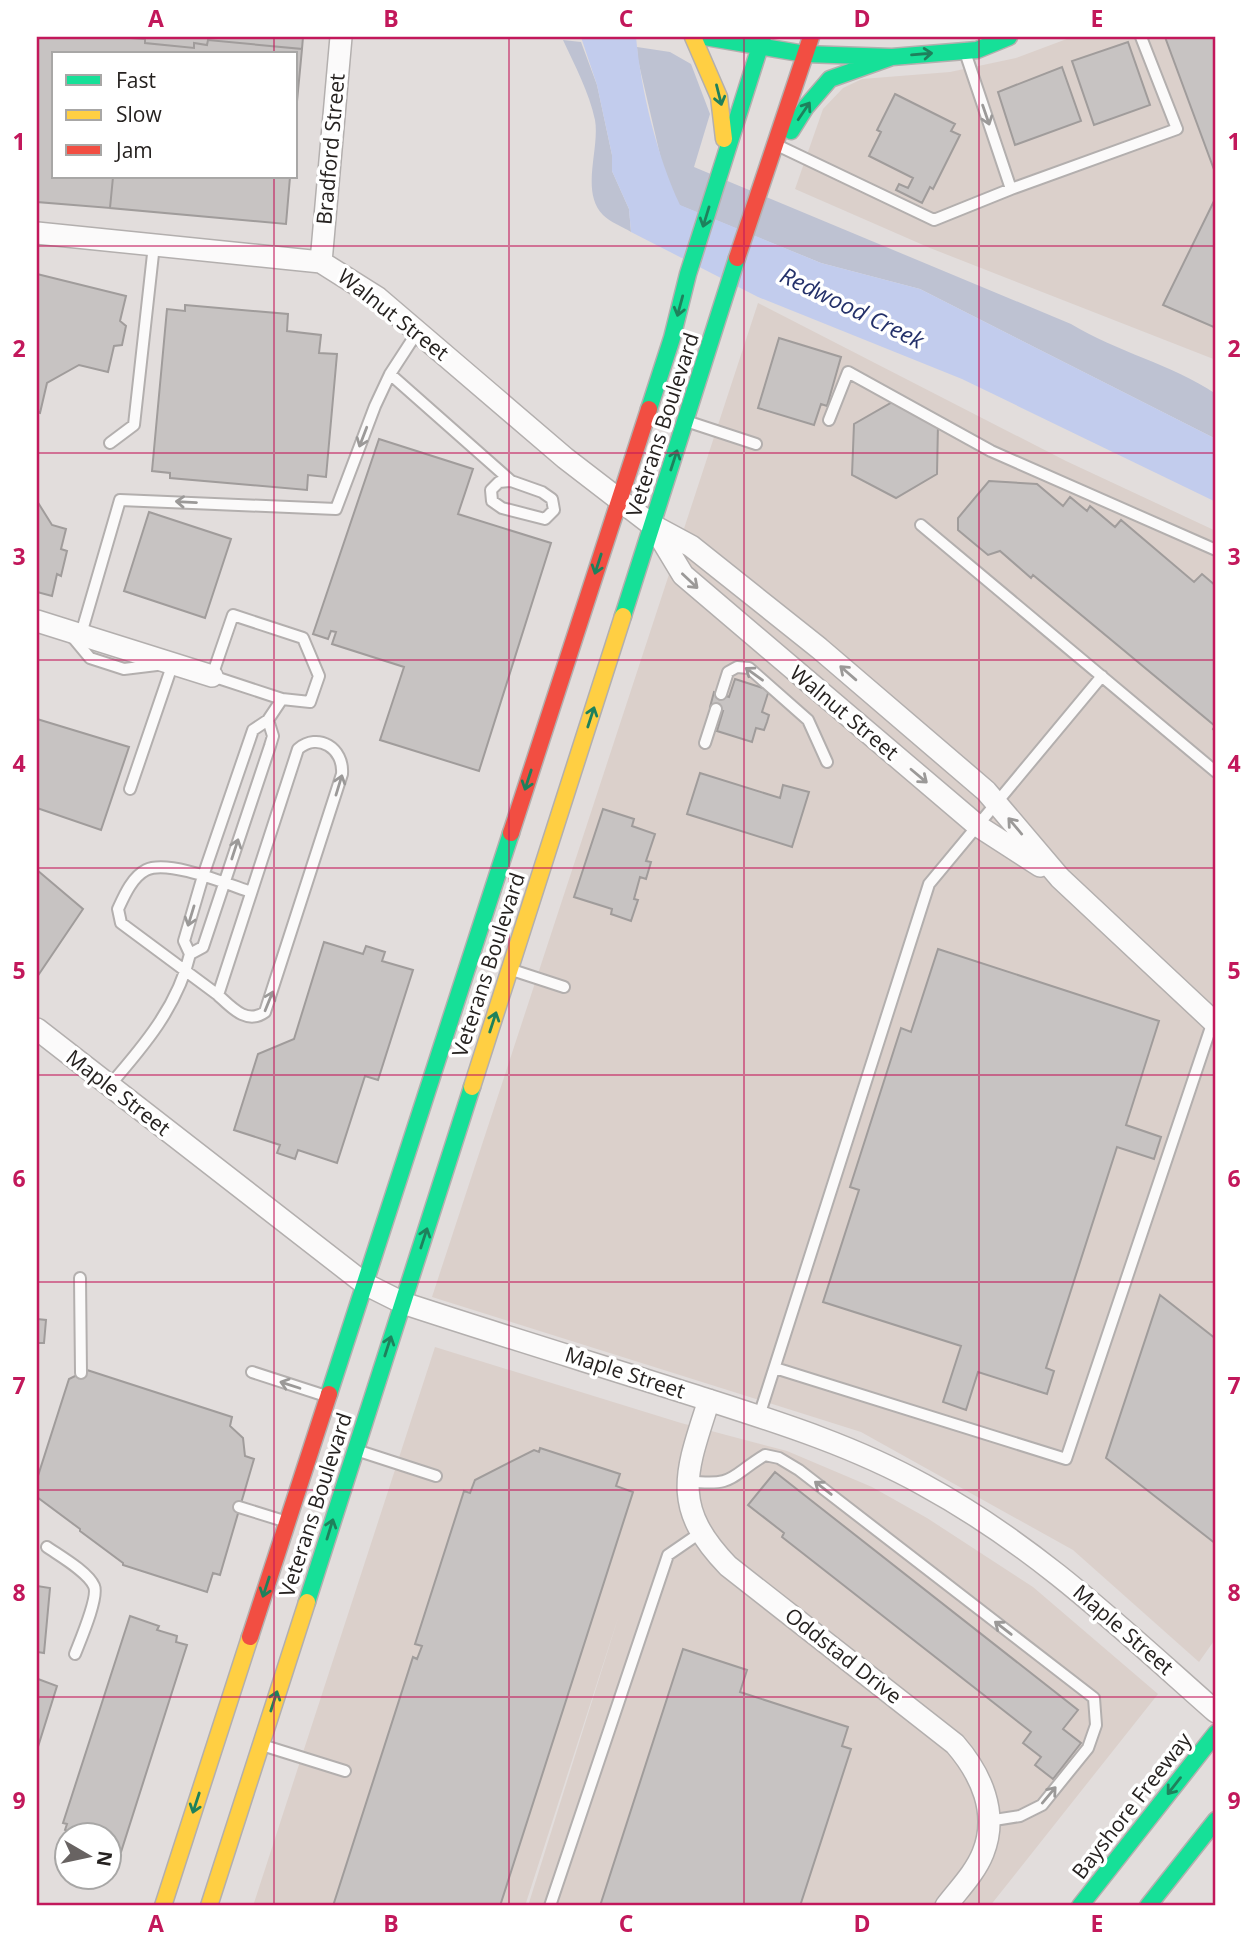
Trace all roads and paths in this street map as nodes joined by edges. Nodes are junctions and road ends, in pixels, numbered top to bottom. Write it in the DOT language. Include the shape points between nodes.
graph roads {
  1 [pos="341,37"];
  2 [pos="693,37"];
  3 [pos="705,37"];
  4 [pos="811,37"];
  5 [pos="1009,37"];
  6 [pos="1141,37"];
  7 [pos="761,42"];
  8 [pos="964,51"];
  9 [pos="805,54"];
  10 [pos="892,57"];
  11 [pos="781,147"];
  12 [pos="724,159"];
  13 [pos="766,168"];
  14 [pos="1011,189"];
  15 [pos="37,233"];
  16 [pos="154,245"];
  17 [pos="321,262"];
  18 [pos="418,331"];
  19 [pos="390,374"];
  20 [pos="829,420"];
  21 [pos="686,422"];
  22 [pos="110,443"];
  23 [pos="756,443"];
  24 [pos="511,481"];
  25 [pos="619,499"];
  26 [pos="653,524"];
  27 [pos="921,525"];
  28 [pos="1216,550"];
  29 [pos="37,621"];
  30 [pos="74,631"];
  31 [pos="173,663"];
  32 [pos="212,676"];
  33 [pos="1102,677"];
  34 [pos="721,694"];
  35 [pos="282,699"];
  36 [pos="716,709"];
  37 [pos="268,720"];
  38 [pos="705,743"];
  39 [pos="827,762"];
  40 [pos="1216,772"];
  41 [pos="130,789"];
  42 [pos="996,804"];
  43 [pos="978,826"];
  44 [pos="203,876"];
  45 [pos="1060,878"];
  46 [pos="224,883"];
  47 [pos="251,892"];
  48 [pos="190,954"];
  49 [pos="510,970"];
  50 [pos="186,972"];
  51 [pos="564,987"];
  52 [pos="218,995"];
  53 [pos="1215,1023"];
  54 [pos="37,1029"];
  55 [pos="109,1086"];
  56 [pos="80,1278"];
  57 [pos="365,1284"];
  58 [pos="403,1303"];
  59 [pos="775,1368"];
  60 [pos="252,1372"];
  61 [pos="81,1373"];
  62 [pos="328,1397"];
  63 [pos="709,1400"];
  64 [pos="759,1416"];
  65 [pos="355,1449"];
  66 [pos="436,1476"];
  67 [pos="689,1481"];
  68 [pos="239,1507"];
  69 [pos="287,1522"];
  70 [pos="700,1533"];
  71 [pos="296,1539"];
  72 [pos="47,1547"];
  73 [pos="304,1561"];
  74 [pos="312,1588"];
  75 [pos="75,1654"];
  76 [pos="1216,1712"];
  77 [pos="1216,1733"];
  78 [pos="260,1744"];
  79 [pos="345,1771"];
  80 [pos="1216,1820"];
  81 [pos="988,1821"];
  82 [pos="163,1906"];
  83 [pos="209,1906"];
  84 [pos="550,1906"];
  85 [pos="946,1906"];
  86 [pos="1080,1906"];
  87 [pos="1148,1906"];
  1 -- 17 [label="street, Bradford Street"];
  2 -- 12 [label="main road, one-way" via="718,87"];
  3 -- 7 [label="main road"];
  4 -- 9 [label="main road, Veterans Boulevard"];
  5 -- 8 [label="main road"];
  6 -- 14 [label="lane" via="1177,129"];
  7 -- 9 [label="main road"];
  7 -- 12 [label="main road, Veterans Boulevard"];
  10 -- 8 [label="main road, one-way"];
  8 -- 14 [label="lane, one-way"];
  9 -- 10 [label="main road"];
  9 -- 13 [label="main road, Veterans Boulevard"];
  11 -- 10 [label="main road, one-way" via="830,79"];
  11 -- 13 [label="main road"];
  11 -- 14 [label="lane" via="934,220"];
  12 -- 25 [label="main road, Veterans Boulevard, one-way"];
  13 -- 21 [label="main road, Veterans Boulevard"];
  15 -- 16 [label="street, Walnut Street"];
  16 -- 17 [label="street, Walnut Street"];
  16 -- 22 [label="lane" via="134,425"];
  17 -- 18 [label="street, Walnut Street" via="378,298"];
  18 -- 19 [label="lane"];
  18 -- 25 [label="street, Walnut Street"];
  19 -- 24 [label="lane"];
  19 -- 30 [label="lane, one-way" via="335,509 120,500"];
  20 -- 28 [label="lane" via="848,372 991,451"];
  21 -- 23 [label="lane"];
  26 -- 21 [label="main road, Veterans Boulevard, one-way"];
  24 -- 24 [label="lane" via="499,482 491,490 492,501 545,519 554,510 552,499 542,492"];
  25 -- 26 [label="street, Walnut Street"];
  25 -- 57 [label="main road, Veterans Boulevard, one-way"];
  42 -- 26 [label="street, Walnut Street, one-way" via="819,648 691,546"];
  26 -- 43 [label="street, Walnut Street, one-way" via="683,575"];
  49 -- 26 [label="main road, Veterans Boulevard, one-way"];
  27 -- 33 [label="lane"];
  29 -- 30 [label="street"];
  30 -- 31 [label="street"];
  31 -- 32 [label="street"];
  31 -- 41 [label="lane"];
  32 -- 35 [label="lane"];
  32 -- 35 [label="lane" via="233,615 291,634 303,638 319,676 310,702"];
  33 -- 40 [label="lane"];
  33 -- 42 [label="lane"];
  39 -- 34 [label="lane, one-way" via="808,720 748,668 729,672"];
  35 -- 37 [label="lane"];
  36 -- 38 [label="lane"];
  37 -- 44 [label="lane" via="253,730"];
  46 -- 37 [label="lane, one-way" via="273,736"];
  42 -- 43 [label="lane"];
  45 -- 42 [label="street, Walnut Street, one-way"];
  43 -- 45 [label="street, Walnut Street"];
  43 -- 59 [label="lane" via="929,884"];
  44 -- 46 [label="lane"];
  44 -- 48 [label="lane, one-way" via="184,941"];
  44 -- 50 [label="lane" via="158,867 146,870 118,909 121,923"];
  45 -- 53 [label="street, Walnut Street"];
  46 -- 47 [label="lane"];
  46 -- 48 [label="lane" via="203,947"];
  47 -- 52 [label="lane"];
  52 -- 47 [label="lane, one-way" via="248,1017 257,1018 270,1002 342,774 341,757 323,743 305,743 298,749"];
  48 -- 50 [label="lane"];
  49 -- 51 [label="lane"];
  58 -- 49 [label="main road, Veterans Boulevard, one-way"];
  50 -- 52 [label="lane"];
  50 -- 55 [label="lane" via="160,1023"];
  53 -- 59 [label="lane" via="1066,1459"];
  54 -- 55 [label="street, Maple Street"];
  55 -- 57 [label="street, Maple Street"];
  56 -- 61 [label="lane"];
  57 -- 58 [label="street, Maple Street"];
  57 -- 62 [label="main road, Veterans Boulevard"];
  58 -- 63 [label="street, Maple Street"];
  65 -- 58 [label="main road, Veterans Boulevard, one-way"];
  59 -- 64 [label="lane"];
  62 -- 60 [label="lane, one-way"];
  62 -- 69 [label="main road, Veterans Boulevard"];
  63 -- 64 [label="street, Maple Street"];
  63 -- 67 [label="street, Oddstad Drive" via="690,1457"];
  64 -- 76 [label="street, Maple Street" via="921,1483 1004,1533 1087,1597"];
  65 -- 66 [label="lane"];
  74 -- 65 [label="main road, Veterans Boulevard, one-way"];
  67 -- 70 [label="street, Oddstad Drive" via="691,1512"];
  81 -- 67 [label="lane, one-way" via="1020,1816 1042,1805 1088,1748 1096,1726 1094,1698 779,1458 765,1455 733,1479 713,1484"];
  68 -- 69 [label="lane"];
  69 -- 71 [label="main road"];
  69 -- 82 [label="main road, Veterans Boulevard, one-way"];
  70 -- 81 [label="street, Oddstad Drive" via="728,1566 955,1744 982,1784"];
  70 -- 84 [label="lane" via="668,1555"];
  72 -- 75 [label="lane" via="94,1585"];
  73 -- 74 [label="main road"];
  78 -- 74 [label="main road, Veterans Boulevard, one-way"];
  77 -- 86 [label="main road, Bayshore Freeway, one-way"];
  78 -- 79 [label="lane"];
  78 -- 83 [label="main road, Veterans Boulevard"];
  80 -- 87 [label="main road"];
  81 -- 85 [label="street, Oddstad Drive" via="984,1852"];
}
